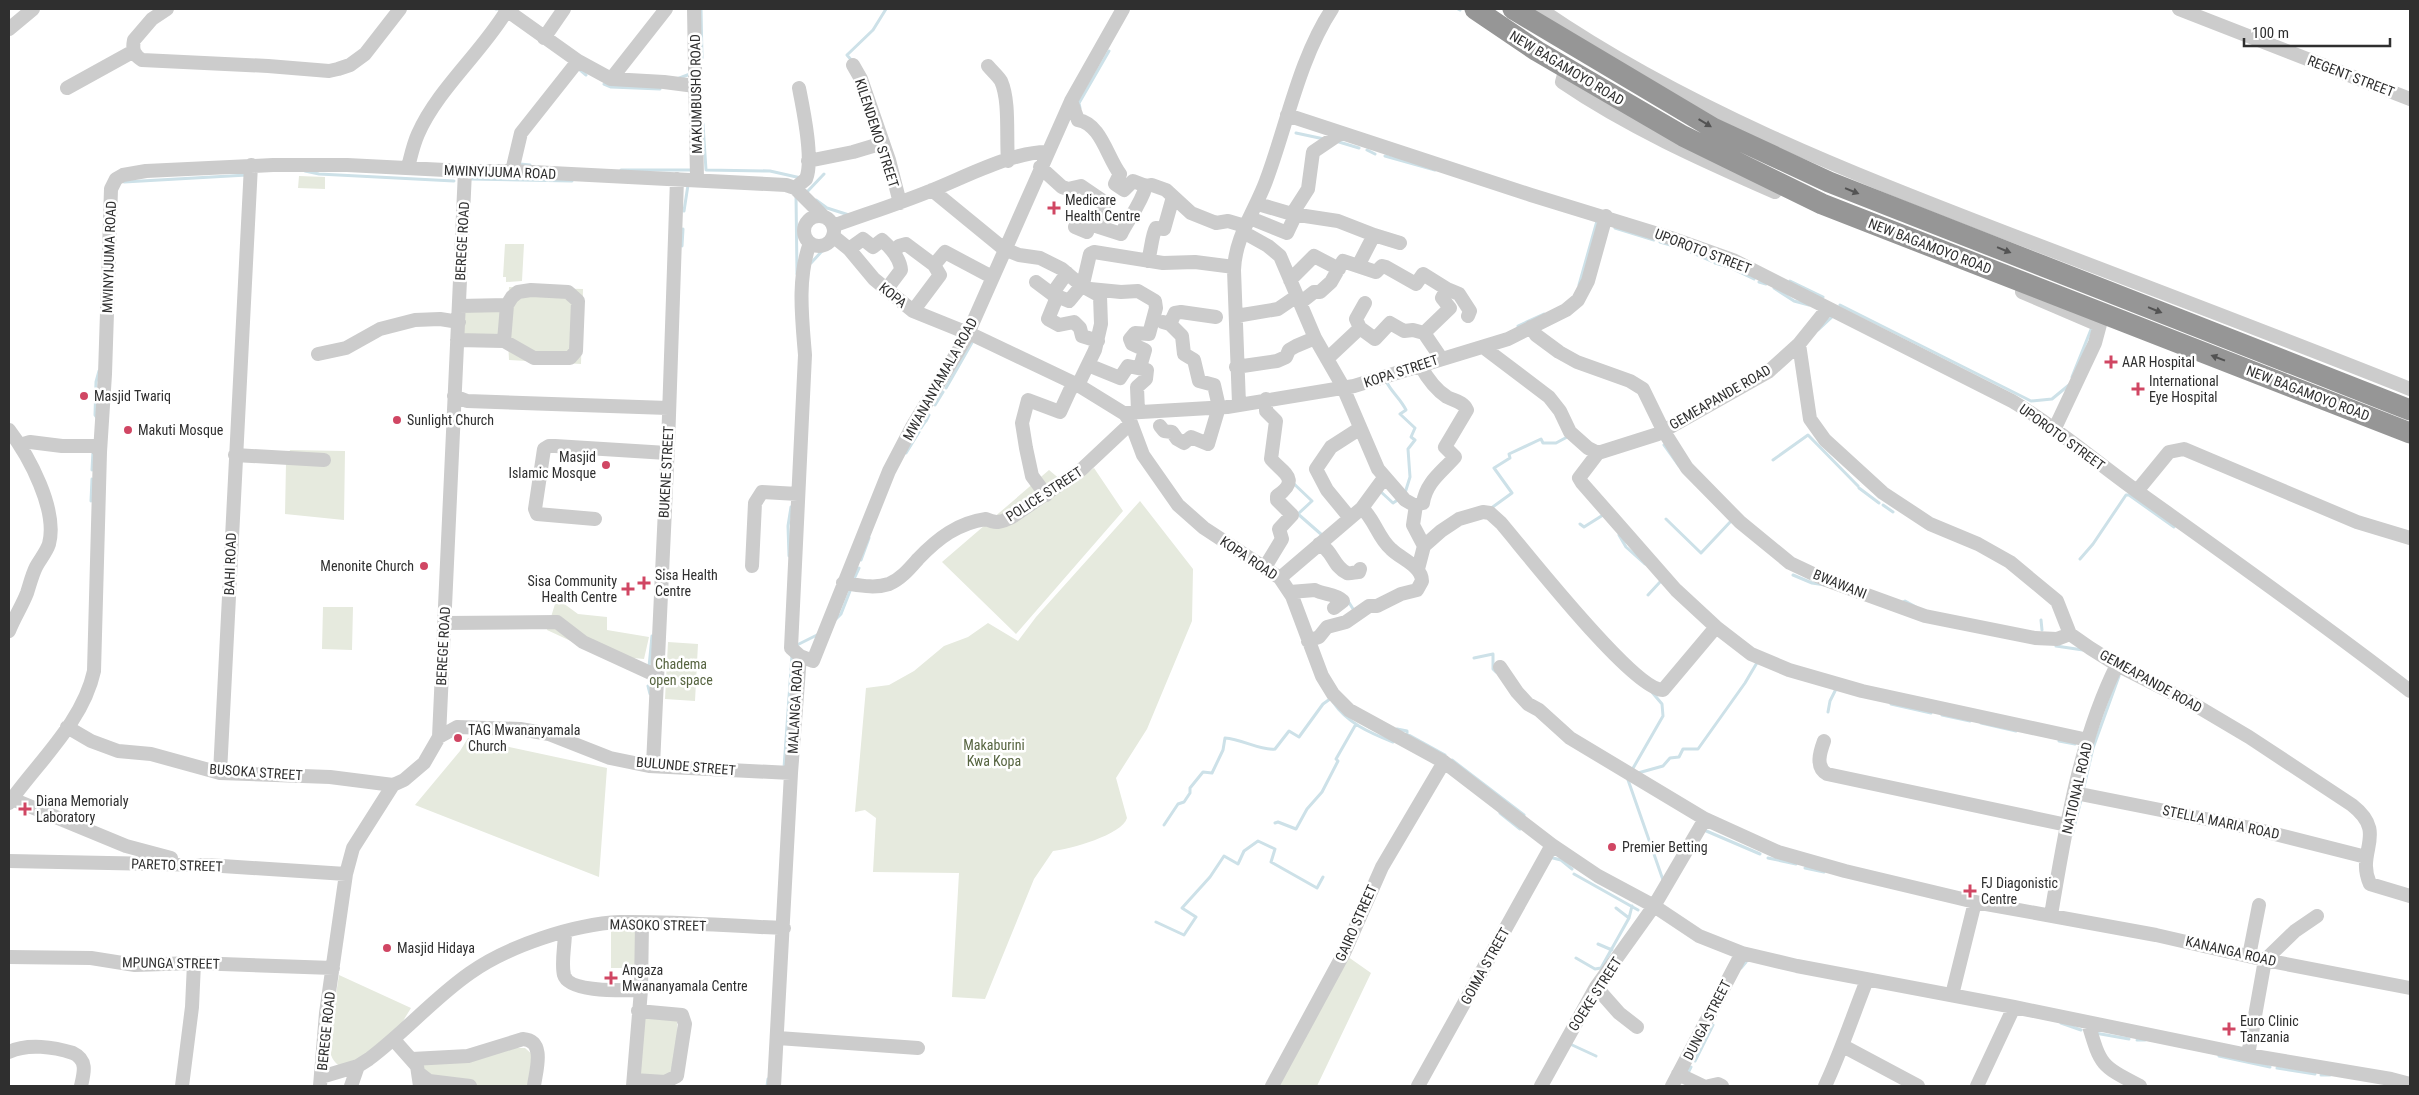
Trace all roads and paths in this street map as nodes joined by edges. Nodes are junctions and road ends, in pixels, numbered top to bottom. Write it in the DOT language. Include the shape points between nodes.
graph roads {
  1 [pos="33,9"];
  2 [pos="167,9"];
  3 [pos="400,9"];
  4 [pos="506,9"];
  5 [pos="564,9"];
  6 [pos="666,9"];
  7 [pos="694,9"];
  8 [pos="1124,9"];
  9 [pos="1332,9"];
  10 [pos="1475,9"];
  11 [pos="1513,9"];
  12 [pos="1540,9"];
  13 [pos="2180,9"];
  14 [pos="9,29"];
  15 [pos="544,38"];
  16 [pos="134,51"];
  17 [pos="578,61"];
  18 [pos="853,65"];
  19 [pos="988,66"];
  20 [pos="611,80"];
  21 [pos="695,86"];
  22 [pos="67,88"];
  23 [pos="799,88"];
  24 [pos="2410,99"];
  25 [pos="1070,101"];
  26 [pos="1287,115"];
  27 [pos="1341,133"];
  28 [pos="883,143"];
  29 [pos="1046,152"];
  30 [pos="808,161"];
  31 [pos="1008,161"];
  32 [pos="251,165"];
  33 [pos="408,167"];
  34 [pos="1040,167"];
  35 [pos="465,171"];
  36 [pos="512,171"];
  37 [pos="677,178"];
  38 [pos="697,179"];
  39 [pos="1115,184"];
  40 [pos="1146,186"];
  41 [pos="932,190"];
  42 [pos="798,191"];
  43 [pos="1174,198"];
  44 [pos="1101,200"];
  45 [pos="900,203"];
  46 [pos="1258,204"];
  47 [pos="1294,214"];
  48 [pos="1606,216"];
  49 [pos="809,219"];
  50 [pos="1246,225"];
  51 [pos="830,226"];
  52 [pos="1095,226"];
  53 [pos="1075,227"];
  54 [pos="1374,235"];
  55 [pos="810,243"];
  56 [pos="1400,243"];
  57 [pos="1004,249"];
  58 [pos="849,250"];
  59 [pos="894,253"];
  60 [pos="1148,260"];
  61 [pos="934,264"];
  62 [pos="1358,266"];
  63 [pos="1234,267"];
  64 [pos="1339,269"];
  65 [pos="1068,273"];
  66 [pos="992,278"];
  67 [pos="1290,280"];
  68 [pos="1036,282"];
  69 [pos="1086,287"];
  70 [pos="1447,289"];
  71 [pos="886,290"];
  72 [pos="2112,293"];
  73 [pos="1055,295"];
  74 [pos="1299,300"];
  75 [pos="1365,303"];
  76 [pos="459,306"];
  77 [pos="507,306"];
  78 [pos="1828,308"];
  79 [pos="913,312"];
  80 [pos="1236,316"];
  81 [pos="1468,316"];
  82 [pos="1216,317"];
  83 [pos="1152,320"];
  84 [pos="2101,320"];
  85 [pos="458,322"];
  86 [pos="1170,324"];
  87 [pos="1531,327"];
  88 [pos="1360,328"];
  89 [pos="1424,333"];
  90 [pos="967,334"];
  91 [pos="1315,338"];
  92 [pos="457,340"];
  93 [pos="504,341"];
  94 [pos="1098,341"];
  95 [pos="1799,344"];
  96 [pos="1483,348"];
  97 [pos="318,354"];
  98 [pos="1441,358"];
  99 [pos="1327,360"];
  100 [pos="1088,365"];
  101 [pos="1420,365"];
  102 [pos="1140,367"];
  103 [pos="1236,367"];
  104 [pos="1078,385"];
  105 [pos="1343,388"];
  106 [pos="2410,389"];
  107 [pos="454,396"];
  108 [pos="1266,400"];
  109 [pos="1239,404"];
  110 [pos="1219,407"];
  111 [pos="668,408"];
  112 [pos="2410,410"];
  113 [pos="1131,416"];
  114 [pos="1160,426"];
  115 [pos="1358,429"];
  116 [pos="9,430"];
  117 [pos="1663,430"];
  118 [pos="2054,430"];
  119 [pos="2410,432"];
  120 [pos="20,445"];
  121 [pos="100,452"];
  122 [pos="667,453"];
  123 [pos="1598,453"];
  124 [pos="235,455"];
  125 [pos="324,460"];
  126 [pos="1384,478"];
  127 [pos="2137,492"];
  128 [pos="798,494"];
  129 [pos="1046,495"];
  130 [pos="1416,505"];
  131 [pos="1362,508"];
  132 [pos="1350,518"];
  133 [pos="595,519"];
  134 [pos="2410,538"];
  135 [pos="1318,544"];
  136 [pos="1424,546"];
  137 [pos="752,566"];
  138 [pos="1265,567"];
  139 [pos="1360,569"];
  140 [pos="1418,570"];
  141 [pos="1280,578"];
  142 [pos="843,583"];
  143 [pos="1290,592"];
  144 [pos="1334,608"];
  145 [pos="444,623"];
  146 [pos="1716,627"];
  147 [pos="9,631"];
  148 [pos="2070,634"];
  149 [pos="1308,641"];
  150 [pos="800,656"];
  151 [pos="2116,665"];
  152 [pos="1500,667"];
  153 [pos="657,676"];
  154 [pos="2410,690"];
  155 [pos="67,727"];
  156 [pos="439,737"];
  157 [pos="2088,740"];
  158 [pos="1824,741"];
  159 [pos="1444,762"];
  160 [pos="653,766"];
  161 [pos="220,773"];
  162 [pos="790,773"];
  163 [pos="393,785"];
  164 [pos="2075,793"];
  165 [pos="9,801"];
  166 [pos="1705,818"];
  167 [pos="2067,825"];
  168 [pos="1552,845"];
  169 [pos="2366,857"];
  170 [pos="9,861"];
  171 [pos="207,864"];
  172 [pos="346,874"];
  173 [pos="2410,896"];
  174 [pos="1975,902"];
  175 [pos="2259,905"];
  176 [pos="1654,906"];
  177 [pos="2051,915"];
  178 [pos="2317,916"];
  179 [pos="642,923"];
  180 [pos="784,928"];
  181 [pos="565,932"];
  182 [pos="1742,953"];
  183 [pos="2248,956"];
  184 [pos="9,957"];
  185 [pos="2265,960"];
  186 [pos="194,963"];
  187 [pos="333,968"];
  188 [pos="1867,980"];
  189 [pos="1596,987"];
  190 [pos="2410,988"];
  191 [pos="641,990"];
  192 [pos="1952,995"];
  193 [pos="2014,1007"];
  194 [pos="638,1011"];
  195 [pos="2088,1023"];
  196 [pos="1637,1027"];
  197 [pos="778,1038"];
  198 [pos="394,1040"];
  199 [pos="1843,1046"];
  200 [pos="918,1048"];
  201 [pos="9,1052"];
  202 [pos="2248,1054"];
  203 [pos="412,1059"];
  204 [pos="358,1066"];
  205 [pos="420,1080"];
  206 [pos="1675,1080"];
  207 [pos="321,1082"];
  208 [pos="2390,1082"];
  209 [pos="633,1083"];
  210 [pos="2410,1084"];
  211 [pos="81,1086"];
  212 [pos="182,1086"];
  213 [pos="351,1086"];
  214 [pos="470,1086"];
  215 [pos="534,1086"];
  216 [pos="774,1086"];
  217 [pos="1272,1086"];
  218 [pos="1418,1086"];
  219 [pos="1541,1086"];
  220 [pos="1703,1086"];
  221 [pos="1709,1086"];
  222 [pos="1722,1086"];
  223 [pos="1825,1086"];
  224 [pos="1918,1086"];
  225 [pos="1977,1086"];
  226 [pos="2140,1086"];
  1 -- 14 [label="street"];
  2 -- 16 [label="street" via="136,35"];
  3 -- 16 [label="street" via="366,54 350,65 328,71 259,65 150,62 136,56"];
  4 -- 15 [label="street"];
  4 -- 33 [label="street" via="496,28 441,97 418,133"];
  5 -- 15 [label="street"];
  6 -- 20 [label="street"];
  7 -- 21 [label="street, MAKUMBUSHO ROAD"];
  8 -- 25 [label="street, MWANANYAMALA ROAD"];
  9 -- 26 [label="street" via="1318,34"];
  10 -- 84 [label="highway, NEW BAGAMOYO ROAD" via="1680,142"];
  11 -- 72 [label="highway, NEW BAGAMOYO ROAD, one-way" via="1713,128 1850,190"];
  12 -- 106 [label="street" via="1661,84 1792,147 1882,185"];
  13 -- 24 [label="street, REGENT STREET"];
  15 -- 17 [label="street"];
  16 -- 22 [label="street"];
  17 -- 20 [label="street"];
  17 -- 36 [label="street" via="520,133"];
  18 -- 28 [label="street, KILENDEMO STREET" via="861,78"];
  19 -- 31 [label="street" via="1000,81 1006,101"];
  20 -- 21 [label="street"];
  21 -- 38 [label="street, MAKUMBUSHO ROAD"];
  23 -- 30 [label="street"];
  25 -- 29 [label="street, MWANANYAMALA ROAD"];
  25 -- 39 [label="street" via="1078,120 1084,121 1098,134 1120,174"];
  26 -- 27 [label="street, UPOROTO STREET"];
  26 -- 46 [label="street"];
  27 -- 47 [label="street" via="1312,152 1308,189"];
  27 -- 48 [label="street, UPOROTO STREET"];
  28 -- 30 [label="street"];
  28 -- 45 [label="street, KILENDEMO STREET"];
  29 -- 31 [label="street"];
  29 -- 34 [label="street, MWANANYAMALA ROAD"];
  30 -- 42 [label="street" via="806,179"];
  31 -- 41 [label="street"];
  32 -- 33 [label="street, MWINYIJUMA ROAD"];
  32 -- 121 [label="street, MWINYIJUMA ROAD" via="146,171 124,175 116,179 111,188 106,374"];
  32 -- 124 [label="street, BAHI ROAD"];
  33 -- 35 [label="street, MWINYIJUMA ROAD"];
  34 -- 44 [label="street" via="1062,187 1068,190 1081,186"];
  34 -- 57 [label="street, MWANANYAMALA ROAD"];
  35 -- 36 [label="street, MWINYIJUMA ROAD"];
  35 -- 76 [label="street, BEREGE ROAD"];
  36 -- 37 [label="street, MWINYIJUMA ROAD"];
  37 -- 38 [label="street, MWINYIJUMA ROAD"];
  37 -- 111 [label="street, BUKENE STREET"];
  38 -- 42 [label="street, MWINYIJUMA ROAD" via="786,185"];
  39 -- 40 [label="street" via="1124,190 1133,181"];
  39 -- 44 [label="street" via="1111,184"];
  40 -- 43 [label="street" via="1150,184 1160,188"];
  40 -- 52 [label="street" via="1121,234"];
  41 -- 45 [label="street"];
  41 -- 57 [label="street"];
  42 -- 49 [label="street"];
  42 -- 51 [label="street, KOPA"];
  43 -- 50 [label="street" via="1188,211 1205,219"];
  43 -- 60 [label="street" via="1164,229 1153,231"];
  44 -- 52 [label="street" via="1105,206"];
  45 -- 51 [label="street"];
  46 -- 47 [label="street"];
  46 -- 50 [label="street"];
  47 -- 50 [label="street" via="1287,233"];
  47 -- 54 [label="street" via="1338,221"];
  48 -- 78 [label="street, UPOROTO STREET" via="1733,260"];
  48 -- 87 [label="street, KOPA STREET" via="1588,281 1578,300 1566,310"];
  49 -- 51 [label="street" via="816,216"];
  49 -- 55 [label="street" via="804,232"];
  50 -- 63 [label="street"];
  50 -- 67 [label="street" via="1275,251"];
  51 -- 55 [label="street" via="826,244"];
  51 -- 58 [label="street, KOPA"];
  52 -- 53 [label="street" via="1091,225 1087,232"];
  54 -- 56 [label="street"];
  54 -- 62 [label="street"];
  55 -- 128 [label="street, MALANGA ROAD" via="803,267 804,355"];
  57 -- 65 [label="street" via="1040,258"];
  57 -- 66 [label="street, MWANANYAMALA ROAD"];
  58 -- 59 [label="street" via="863,239 873,247 882,240"];
  58 -- 71 [label="street, KOPA"];
  59 -- 61 [label="street" via="898,246 906,244"];
  59 -- 71 [label="street" via="901,270"];
  60 -- 63 [label="street"];
  60 -- 69 [label="street" via="1092,253"];
  61 -- 66 [label="street" via="945,252"];
  61 -- 79 [label="street" via="940,275"];
  62 -- 64 [label="street" via="1343,261"];
  62 -- 70 [label="street" via="1376,272 1382,266 1386,267 1416,284 1423,274"];
  63 -- 80 [label="street"];
  64 -- 67 [label="street" via="1314,256"];
  64 -- 74 [label="street" via="1324,290"];
  65 -- 69 [label="street"];
  65 -- 73 [label="street"];
  66 -- 90 [label="street, MWANANYAMALA ROAD"];
  67 -- 74 [label="street"];
  68 -- 73 [label="street"];
  69 -- 73 [label="street" via="1069,301"];
  69 -- 83 [label="street" via="1142,292 1155,301"];
  69 -- 94 [label="street" via="1100,296"];
  70 -- 81 [label="street" via="1459,294 1470,311"];
  70 -- 89 [label="street" via="1442,298 1450,308"];
  71 -- 79 [label="street, KOPA"];
  72 -- 84 [label="street"];
  72 -- 112 [label="highway, NEW BAGAMOYO ROAD, one-way"];
  73 -- 94 [label="street" via="1048,319 1059,325 1074,322 1082,336"];
  74 -- 80 [label="street" via="1278,309"];
  74 -- 91 [label="street"];
  75 -- 88 [label="street" via="1356,319"];
  76 -- 77 [label="street"];
  76 -- 85 [label="street, BEREGE ROAD"];
  77 -- 93 [label="street"];
  77 -- 93 [label="street" via="518,292 568,292 575,296 578,300 576,351 570,358 534,358"];
  78 -- 95 [label="street, GEMEAPANDE ROAD"];
  78 -- 118 [label="street, UPOROTO STREET" via="2012,401"];
  79 -- 90 [label="street, KOPA"];
  80 -- 103 [label="street"];
  82 -- 86 [label="street" via="1181,312 1175,314"];
  83 -- 86 [label="street"];
  83 -- 102 [label="street" via="1149,334 1135,333 1130,339 1132,344 1145,350"];
  84 -- 118 [label="street" via="2095,343"];
  119 -- 84 [label="highway, NEW BAGAMOYO ROAD, one-way"];
  85 -- 92 [label="street, BEREGE ROAD"];
  85 -- 97 [label="street" via="415,320 380,329 332,353"];
  86 -- 110 [label="street" via="1182,336 1184,353 1194,360 1199,382 1214,385"];
  87 -- 96 [label="street, KOPA STREET"];
  87 -- 117 [label="street, BWAWANI" via="1536,335 1559,352 1639,386"];
  88 -- 89 [label="street" via="1375,339 1390,322 1404,331"];
  88 -- 99 [label="street"];
  89 -- 98 [label="street"];
  90 -- 104 [label="street"];
  90 -- 142 [label="street, MWANANYAMALA ROAD" via="889,471"];
  91 -- 99 [label="street"];
  91 -- 103 [label="street" via="1296,346 1282,359"];
  92 -- 93 [label="street"];
  92 -- 107 [label="street, BEREGE ROAD"];
  94 -- 100 [label="street"];
  95 -- 117 [label="street, GEMEAPANDE ROAD" via="1768,372"];
  95 -- 148 [label="street" via="1810,419 1825,440 1884,493 1930,524 1978,544 2010,562 2057,601"];
  96 -- 98 [label="street, KOPA STREET"];
  96 -- 123 [label="street" via="1549,397 1570,432"];
  98 -- 101 [label="street, KOPA STREET"];
  99 -- 105 [label="street"];
  100 -- 102 [label="street" via="1120,378 1126,366"];
  100 -- 104 [label="street"];
  101 -- 105 [label="street, KOPA STREET"];
  101 -- 130 [label="street" via="1432,384 1467,410 1445,446 1455,457 1424,492 1422,503"];
  102 -- 113 [label="street" via="1147,370 1147,374 1137,387"];
  103 -- 109 [label="street"];
  104 -- 113 [label="street"];
  104 -- 129 [label="street" via="1072,388 1060,412 1028,400 1022,418 1032,476"];
  105 -- 108 [label="street, KOPA STREET"];
  105 -- 115 [label="street"];
  107 -- 111 [label="street" via="467,400"];
  107 -- 145 [label="street, BEREGE ROAD"];
  108 -- 109 [label="street, KOPA STREET"];
  108 -- 138 [label="street" via="1266,411 1276,421 1272,458 1286,472 1288,484 1277,500 1292,515 1279,529 1282,539"];
  109 -- 110 [label="street, KOPA STREET"];
  110 -- 113 [label="street, KOPA STREET"];
  110 -- 114 [label="street" via="1208,444 1191,437 1186,442 1180,441"];
  111 -- 122 [label="street, BUKENE STREET"];
  113 -- 129 [label="street, POLICE STREET" via="1082,469"];
  113 -- 138 [label="street, KOPA ROAD" via="1144,455 1178,505 1204,528"];
  115 -- 126 [label="street"];
  115 -- 132 [label="street" via="1334,444 1316,468 1327,490"];
  116 -- 120 [label="street"];
  117 -- 123 [label="street, GEMEAPANDE ROAD"];
  117 -- 148 [label="street, BWAWANI" via="1687,468 1725,508 1761,540 1807,571 1925,616 2036,638 2057,639"];
  118 -- 127 [label="street, UPOROTO STREET"];
  120 -- 121 [label="street" via="30,442 95,446"];
  120 -- 147 [label="street" via="37,477 50,535 46,552 36,567"];
  121 -- 155 [label="street, MWINYIJUMA ROAD" via="94,671 91,686"];
  122 -- 133 [label="street" via="555,446 544,449 535,509 537,514"];
  122 -- 153 [label="street, BUKENE STREET"];
  123 -- 146 [label="street" via="1581,474 1582,483 1676,590"];
  124 -- 125 [label="street"];
  124 -- 161 [label="street, BAHI ROAD"];
  126 -- 130 [label="street" via="1409,503"];
  126 -- 131 [label="street"];
  127 -- 134 [label="street" via="2169,452 2184,449 2357,522"];
  127 -- 154 [label="street, UPOROTO STREET" via="2315,617"];
  128 -- 137 [label="street" via="762,492 758,496"];
  128 -- 150 [label="street, MALANGA ROAD" via="791,648"];
  129 -- 142 [label="street, POLICE STREET" via="1005,521 973,521 940,537 906,572 889,584 863,586"];
  130 -- 136 [label="street" via="1413,525"];
  131 -- 132 [label="street"];
  131 -- 140 [label="street" via="1374,521 1389,548"];
  132 -- 135 [label="street"];
  135 -- 139 [label="street" via="1329,550 1346,572 1359,572"];
  135 -- 141 [label="street"];
  136 -- 140 [label="street"];
  136 -- 146 [label="street" via="1459,519 1473,513 1490,514 1501,523 1572,610 1656,690 1663,690"];
  138 -- 141 [label="street, KOPA ROAD"];
  140 -- 149 [label="street" via="1422,578 1417,590 1377,606 1369,606 1346,622 1327,627 1319,637"];
  141 -- 143 [label="street, KOPA ROAD"];
  142 -- 150 [label="street, MWANANYAMALA ROAD" via="813,661"];
  143 -- 144 [label="street" via="1315,590 1333,595 1343,601"];
  143 -- 149 [label="street, KOPA ROAD"];
  145 -- 153 [label="street" via="558,622 583,642"];
  145 -- 156 [label="street, BEREGE ROAD"];
  146 -- 157 [label="street" via="1751,654 1789,670 1879,695"];
  148 -- 151 [label="street, GEMEAPANDE ROAD"];
  149 -- 159 [label="street, KOPA ROAD" via="1328,685 1348,710"];
  150 -- 162 [label="street, MALANGA ROAD"];
  151 -- 157 [label="street, NATIONAL ROAD"];
  151 -- 169 [label="street, GEMEAPANDE ROAD" via="2190,702 2352,805 2361,812 2371,832"];
  152 -- 166 [label="street, KANANGA ROAD" via="1522,698 1570,738"];
  153 -- 160 [label="street, BUKENE STREET"];
  155 -- 161 [label="street, BUSOKA STREET" via="118,751 151,754"];
  155 -- 165 [label="street, MWINYIJUMA ROAD"];
  156 -- 160 [label="street, BULUNDE STREET" via="457,727 520,730 549,734 610,758"];
  156 -- 163 [label="street, BEREGE ROAD" via="424,764"];
  157 -- 164 [label="street, NATIONAL ROAD"];
  158 -- 167 [label="street" via="1819,766 1827,774"];
  159 -- 168 [label="street, KOPA ROAD"];
  159 -- 217 [label="street, GAIRO STREET" via="1382,868 1344,954"];
  160 -- 162 [label="street, BULUNDE STREET"];
  161 -- 163 [label="street, BUSOKA STREET" via="330,777"];
  162 -- 180 [label="street, MALANGA ROAD"];
  163 -- 172 [label="street, BEREGE ROAD" via="353,848"];
  164 -- 167 [label="street, NATIONAL ROAD"];
  164 -- 169 [label="street, STELLA MARIA ROAD" via="2251,828"];
  165 -- 171 [label="street" via="63,819 126,846"];
  166 -- 174 [label="street, KANANGA ROAD" via="1778,852"];
  166 -- 176 [label="street, GOEKE STREET"];
  167 -- 177 [label="street, NATIONAL ROAD"];
  168 -- 176 [label="street, KOPA ROAD" via="1598,876"];
  168 -- 218 [label="street, GOIMA STREET"];
  169 -- 173 [label="street, GEMEAPANDE ROAD" via="2365,872 2370,884"];
  170 -- 171 [label="street, PARETO STREET"];
  171 -- 172 [label="street, PARETO STREET"];
  172 -- 187 [label="street, BEREGE ROAD"];
  174 -- 177 [label="street, KANANGA ROAD"];
  174 -- 192 [label="street"];
  175 -- 183 [label="street"];
  176 -- 182 [label="street, KOPA ROAD" via="1699,936"];
  176 -- 189 [label="street, GOEKE STREET"];
  177 -- 183 [label="street, KANANGA ROAD"];
  178 -- 185 [label="street" via="2295,931"];
  179 -- 180 [label="street, MASOKO STREET"];
  179 -- 181 [label="street, MASOKO STREET" via="604,924"];
  179 -- 191 [label="street"];
  180 -- 197 [label="street, MALANGA ROAD"];
  181 -- 191 [label="street" via="564,975 568,983 579,987"];
  181 -- 198 [label="street, MASOKO STREET" via="506,952 471,972"];
  182 -- 188 [label="street, KOPA ROAD"];
  182 -- 206 [label="street, DUNGA STREET"];
  183 -- 185 [label="street, KANANGA ROAD"];
  184 -- 186 [label="street, MPUNGA STREET" via="91,958 135,965"];
  185 -- 190 [label="street, KANANGA ROAD"];
  185 -- 202 [label="street"];
  186 -- 187 [label="street, MPUNGA STREET"];
  186 -- 212 [label="street"];
  187 -- 207 [label="street, BEREGE ROAD"];
  188 -- 192 [label="street, KOPA ROAD"];
  188 -- 199 [label="street"];
  189 -- 196 [label="street" via="1619,1013"];
  189 -- 219 [label="street, GOEKE STREET"];
  191 -- 194 [label="street"];
  192 -- 193 [label="street, KOPA ROAD"];
  193 -- 195 [label="street, KOPA ROAD"];
  193 -- 225 [label="street"];
  194 -- 209 [label="street"];
  194 -- 209 [label="street" via="682,1015 685,1024 677,1076 665,1082"];
  195 -- 202 [label="street, KOPA ROAD"];
  195 -- 226 [label="street" via="2101,1062"];
  197 -- 200 [label="street"];
  197 -- 216 [label="street, MALANGA ROAD"];
  198 -- 203 [label="street"];
  198 -- 204 [label="street, MASOKO STREET"];
  199 -- 223 [label="street"];
  199 -- 224 [label="street"];
  201 -- 211 [label="street" via="39,1047 74,1053 82,1060 85,1069"];
  202 -- 208 [label="street, KOPA ROAD"];
  203 -- 205 [label="street"];
  203 -- 215 [label="street" via="468,1056 529,1040 536,1044 538,1052"];
  204 -- 207 [label="street, MASOKO STREET"];
  204 -- 213 [label="street"];
  205 -- 214 [label="street"];
  206 -- 220 [label="street"];
  208 -- 210 [label="street, KOPA ROAD"];
  221 -- 222 [label="street"];
}
